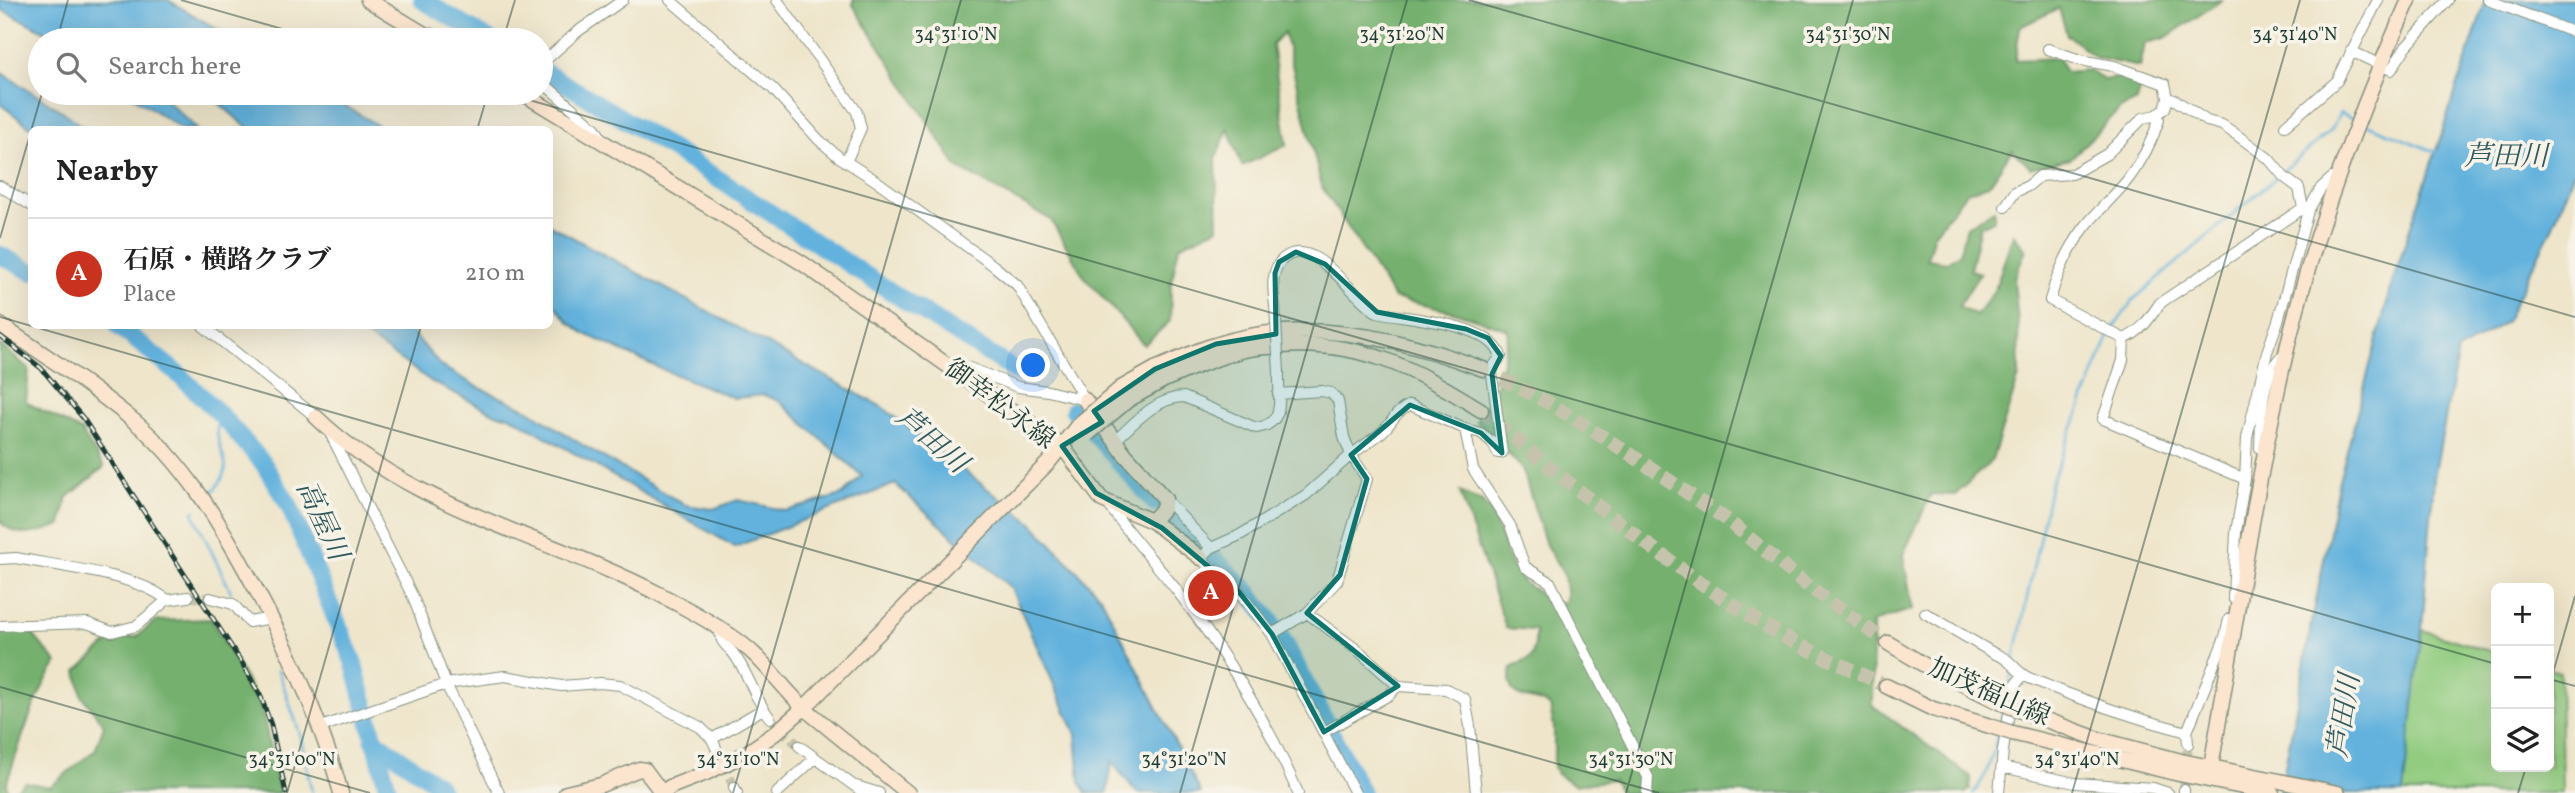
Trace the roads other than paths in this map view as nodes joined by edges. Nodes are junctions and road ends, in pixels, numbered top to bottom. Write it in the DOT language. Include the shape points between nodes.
graph roads {
  1 [pos="368,0"];
  2 [pos="623,0"];
  3 [pos="670,0"];
  4 [pos="776,0"];
  5 [pos="2378,0"];
  6 [pos="2409,0"];
  7 [pos="2448,0"];
  8 [pos="2488,0"];
  9 [pos="414,28"];
  10 [pos="2575,33"];
  11 [pos="2048,49"];
  12 [pos="2351,51"];
  13 [pos="553,53"];
  14 [pos="2381,65"];
  15 [pos="553,93"];
  16 [pos="2168,98"];
  17 [pos="542,105"];
  18 [pos="2157,115"];
  19 [pos="2285,126"];
  20 [pos="603,142"];
  21 [pos="846,162"];
  22 [pos="2337,179"];
  23 [pos="0,186"];
  24 [pos="28,204"];
  25 [pos="2005,207"];
  26 [pos="2306,209"];
  27 [pos="0,325"];
  28 [pos="208,329"];
  29 [pos="2120,337"];
  30 [pos="2287,352"];
  31 [pos="949,368"];
  32 [pos="1483,369"];
  33 [pos="1159,374"];
  34 [pos="1279,394"];
  35 [pos="2259,399"];
  36 [pos="1085,400"];
  37 [pos="1481,410"];
  38 [pos="316,416"];
  39 [pos="327,428"];
  40 [pos="1465,429"];
  41 [pos="1115,440"];
  42 [pos="1062,446"];
  43 [pos="2266,453"];
  44 [pos="1351,455"];
  45 [pos="2245,479"];
  46 [pos="1165,499"];
  47 [pos="1108,504"];
  48 [pos="1152,521"];
  49 [pos="1206,553"];
  50 [pos="0,559"];
  51 [pos="188,597"];
  52 [pos="210,598"];
  53 [pos="167,600"];
  54 [pos="1307,613"];
  55 [pos="1926,613"];
  56 [pos="2234,614"];
  57 [pos="272,618"];
  58 [pos="0,626"];
  59 [pos="720,630"];
  60 [pos="1275,631"];
  61 [pos="1888,643"];
  62 [pos="2023,675"];
  63 [pos="444,685"];
  64 [pos="1398,686"];
  65 [pos="1886,686"];
  66 [pos="804,708"];
  67 [pos="763,709"];
  68 [pos="770,718"];
  69 [pos="318,728"];
  70 [pos="1324,732"];
  71 [pos="2188,732"];
  72 [pos="712,739"];
  73 [pos="2188,744"];
  74 [pos="799,746"];
  75 [pos="718,750"];
  76 [pos="814,759"];
  77 [pos="2002,767"];
  78 [pos="2239,778"];
  79 [pos="2211,780"];
  80 [pos="852,785"];
  81 [pos="341,793"];
  82 [pos="499,793"];
  83 [pos="566,793"];
  84 [pos="663,793"];
  85 [pos="777,793"];
  86 [pos="864,793"];
  87 [pos="879,793"];
  88 [pos="908,793"];
  89 [pos="1298,793"];
  90 [pos="1354,793"];
  91 [pos="1476,793"];
  92 [pos="1647,793"];
  93 [pos="1999,793"];
  94 [pos="2168,793"];
  95 [pos="2272,793"];
  96 [pos="2339,793"];
  1 -- 9 [label="main road"];
  2 -- 13 [label="street"];
  3 -- 21 [label="street" via="773,89 819,140"];
  4 -- 21 [label="street" via="857,111 861,128"];
  5 -- 12 [label="street"];
  6 -- 14 [label="main road"];
  7 -- 14 [label="street" via="2391,70"];
  8 -- 10 [label="street"];
  11 -- 16 [label="street" via="2165,84"];
  12 -- 14 [label="street"];
  12 -- 19 [label="street" via="2337,81"];
  14 -- 22 [label="main road"];
  15 -- 20 [label="street" via="595,128"];
  16 -- 18 [label="street"];
  16 -- 26 [label="street" via="2222,125 2268,158 2299,188"];
  17 -- 20 [label="main road, 御幸松永線"];
  18 -- 25 [label="street" via="2143,118 2107,154 2072,174 2040,176 2015,192"];
  18 -- 29 [label="street" via="2160,120 2152,140 2130,177 2085,227 2066,257 2050,300"];
  20 -- 31 [label="main road, 御幸松永線" via="802,263"];
  21 -- 36 [label="street" via="1017,285"];
  22 -- 26 [label="street" via="2321,188"];
  22 -- 30 [label="main road"];
  23 -- 24 [label="street"];
  26 -- 29 [label="street" via="2160,303 2138,333"];
  26 -- 35 [label="street" via="2266,352"];
  27 -- 57 [label="main road" via="135,422 179,468 218,520"];
  28 -- 38 [label="street"];
  29 -- 45 [label="street" via="2123,359 2103,419"];
  30 -- 35 [label="street" via="2277,358"];
  30 -- 43 [label="main road"];
  31 -- 36 [label="street" via="959,364 1018,387"];
  31 -- 42 [label="main road, 御幸松永線"];
  32 -- 33 [label="main road" via="1402,342 1296,332 1216,344"];
  33 -- 37 [label="main road" via="1247,349 1336,348 1410,369"];
  33 -- 42 [label="main road, bridge"];
  34 -- 40 [label="street, bridge" via="1274,281 1279,262 1296,252 1306,253 1325,264 1377,312 1466,329 1498,347 1501,356 1492,374 1502,453 1481,433"];
  34 -- 41 [label="street" via="1279,415 1265,427 1256,428 1184,397 1172,397"];
  34 -- 44 [label="street" via="1331,393 1338,401"];
  35 -- 43 [label="street" via="2260,448"];
  35 -- 45 [label="street" via="2247,438"];
  36 -- 41 [label="main road"];
  38 -- 39 [label="main road"];
  39 -- 59 [label="main road" via="413,486 618,575"];
  39 -- 63 [label="street" via="413,597"];
  40 -- 44 [label="street" via="1410,405 1398,410 1386,429"];
  40 -- 92 [label="street" via="1473,469 1510,525 1525,567 1550,582 1648,777"];
  41 -- 46 [label="main road"];
  42 -- 47 [label="main road"];
  42 -- 66 [label="main road, 御幸松永線"];
  43 -- 56 [label="main road"];
  44 -- 49 [label="street" via="1306,495"];
  44 -- 54 [label="street" via="1367,479 1337,581"];
  45 -- 56 [label="street" via="2236,532"];
  46 -- 48 [label="main road"];
  46 -- 49 [label="street"];
  47 -- 48 [label="main road"];
  47 -- 89 [label="street" via="1225,659"];
  48 -- 49 [label="main road"];
  49 -- 60 [label="street" via="1214,572"];
  50 -- 53 [label="street" via="16,558 110,577"];
  51 -- 53 [label="street"];
  52 -- 57 [label="street" via="233,604 249,622"];
  53 -- 58 [label="street" via="136,626 113,632 87,623"];
  54 -- 60 [label="street"];
  54 -- 64 [label="street"];
  55 -- 62 [label="street" via="2007,658"];
  56 -- 71 [label="street"];
  56 -- 79 [label="main road"];
  57 -- 69 [label="main road" via="303,683"];
  59 -- 66 [label="main road" via="756,655"];
  59 -- 67 [label="street" via="720,641 742,667"];
  60 -- 70 [label="street"];
  61 -- 79 [label="main road, 加茂福山線, bridge" via="2016,709"];
  62 -- 71 [label="street" via="2119,714"];
  62 -- 77 [label="street" via="2013,688"];
  63 -- 69 [label="street"];
  63 -- 72 [label="street" via="505,676 561,686 620,685 700,727"];
  63 -- 82 [label="street"];
  64 -- 70 [label="street"];
  64 -- 91 [label="street" via="1446,689 1465,699"];
  65 -- 79 [label="main road, 加茂福山線, bridge" via="1933,709 2012,733"];
  66 -- 84 [label="main road, 御幸松永線" via="744,754"];
  66 -- 88 [label="main road"];
  67 -- 68 [label="street"];
  67 -- 72 [label="street"];
  69 -- 81 [label="main road"];
  70 -- 90 [label="street"];
  71 -- 73 [label="street"];
  72 -- 75 [label="street"];
  74 -- 76 [label="street"];
  76 -- 80 [label="street"];
  76 -- 85 [label="street"];
  77 -- 93 [label="street"];
  77 -- 94 [label="street" via="2076,783"];
  78 -- 79 [label="main road, 加茂福山線"];
  78 -- 95 [label="main road, 加茂福山線"];
  78 -- 96 [label="main road, 加茂福山線"];
  80 -- 86 [label="street"];
  80 -- 87 [label="street"];
  83 -- 84 [label="main road" via="639,769 645,770"];
}
